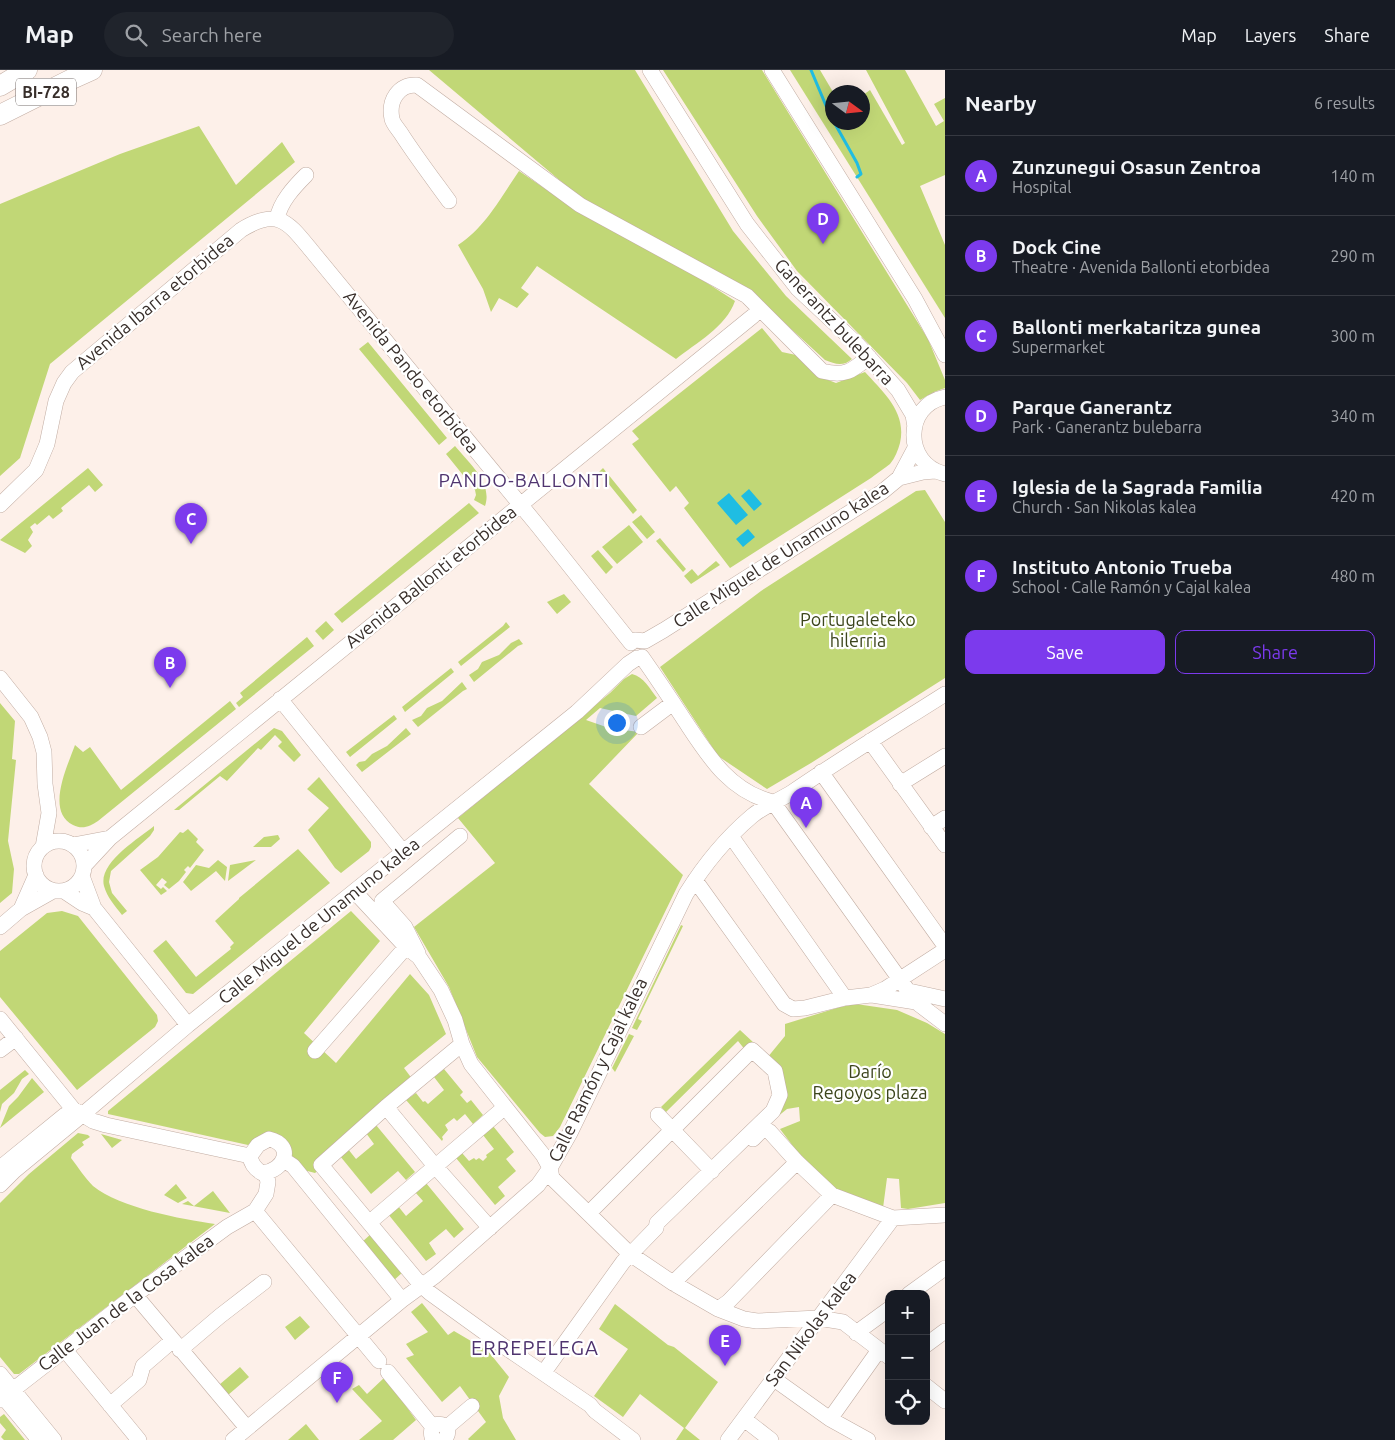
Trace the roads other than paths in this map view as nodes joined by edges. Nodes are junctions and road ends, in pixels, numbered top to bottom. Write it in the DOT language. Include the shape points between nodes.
graph roads {
  1 [pos="27,70"];
  2 [pos="92,70"];
  3 [pos="650,70"];
  4 [pos="772,70"];
  5 [pos="0,86"];
  6 [pos="0,116"];
  7 [pos="306,175"];
  8 [pos="449,201"];
  9 [pos="277,219"];
  10 [pos="753,316"];
  11 [pos="945,355"];
  12 [pos="869,357"];
  13 [pos="945,397"];
  14 [pos="915,426"];
  15 [pos="915,448"];
  16 [pos="942,474"];
  17 [pos="899,478"];
  18 [pos="520,504"];
  19 [pos="0,505"];
  20 [pos="638,647"];
  21 [pos="0,678"];
  22 [pos="945,694"];
  23 [pos="280,700"];
  24 [pos="673,703"];
  25 [pos="641,727"];
  26 [pos="870,741"];
  27 [pos="945,756"];
  28 [pos="821,772"];
  29 [pos="900,784"];
  30 [pos="744,791"];
  31 [pos="773,802"];
  32 [pos="49,813"];
  33 [pos="751,816"];
  34 [pos="945,818"];
  35 [pos="931,827"];
  36 [pos="460,836"];
  37 [pos="731,836"];
  38 [pos="110,838"];
  39 [pos="70,844"];
  40 [pos="945,845"];
  41 [pos="44,847"];
  42 [pos="402,849"];
  43 [pos="83,871"];
  44 [pos="36,875"];
  45 [pos="695,880"];
  46 [pos="59,891"];
  47 [pos="355,892"];
  48 [pos="94,908"];
  49 [pos="21,909"];
  50 [pos="4,924"];
  51 [pos="945,946"];
  52 [pos="406,947"];
  53 [pos="945,950"];
  54 [pos="420,957"];
  55 [pos="909,991"];
  56 [pos="872,995"];
  57 [pos="845,998"];
  58 [pos="945,999"];
  59 [pos="0,1018"];
  60 [pos="185,1022"];
  61 [pos="945,1024"];
  62 [pos="16,1038"];
  63 [pos="462,1044"];
  64 [pos="0,1050"];
  65 [pos="315,1051"];
  66 [pos="386,1107"];
  67 [pos="505,1107"];
  68 [pos="78,1112"];
  69 [pos="658,1115"];
  70 [pos="673,1131"];
  71 [pos="250,1156"];
  72 [pos="284,1160"];
  73 [pos="797,1162"];
  74 [pos="435,1166"];
  75 [pos="0,1168"];
  76 [pos="550,1168"];
  77 [pos="712,1171"];
  78 [pos="266,1173"];
  79 [pos="0,1185"];
  80 [pos="832,1195"];
  81 [pos="255,1211"];
  82 [pos="589,1214"];
  83 [pos="945,1215"];
  84 [pos="893,1218"];
  85 [pos="370,1222"];
  86 [pos="490,1228"];
  87 [pos="633,1256"];
  88 [pos="945,1268"];
  89 [pos="264,1282"];
  90 [pos="673,1283"];
  91 [pos="421,1285"];
  92 [pos="915,1290"];
  93 [pos="135,1295"];
  94 [pos="402,1300"];
  95 [pos="718,1308"];
  96 [pos="885,1312"];
  97 [pos="818,1318"];
  98 [pos="945,1330"];
  99 [pos="856,1333"];
  100 [pos="358,1336"];
  101 [pos="930,1342"];
  102 [pos="176,1345"];
  103 [pos="65,1350"];
  104 [pos="884,1354"];
  105 [pos="544,1372"];
  106 [pos="0,1374"];
  107 [pos="774,1379"];
  108 [pos="4,1395"];
  109 [pos="110,1405"];
  110 [pos="472,1406"];
  111 [pos="830,1419"];
  112 [pos="744,1420"];
  113 [pos="247,1428"];
  114 [pos="437,1436"];
  115 [pos="38,1440"];
  116 [pos="54,1440"];
  117 [pos="139,1440"];
  118 [pos="232,1440"];
  119 [pos="634,1440"];
  120 [pos="728,1440"];
  121 [pos="771,1440"];
  122 [pos="868,1440"];
  1 -- 5 [label="main road, BI-728"];
  2 -- 6 [label="main road, BI-728"];
  3 -- 12 [label="street, Ganerantz bulebarra" via="747,224 798,289"];
  4 -- 11 [label="street" via="915,298"];
  7 -- 9 [label="street" via="293,188"];
  8 -- 12 [label="street" via="392,119 392,104 397,91 408,84 417,85 580,205 747,296 822,371 835,374 850,372"];
  9 -- 18 [label="street, Avenida Pando etorbidea" via="295,231"];
  9 -- 19 [label="street, Avenida Ibarra etorbidea" via="256,221 241,230 72,372 56,401 47,444 36,470"];
  10 -- 18 [label="street, Avenida Ballonti etorbidea"];
  12 -- 14 [label="street, Ganerantz bulebarra" via="898,390"];
  13 -- 14 [label="street" via="931,402"];
  14 -- 15 [label="street"];
  15 -- 16 [label="street" via="926,466"];
  15 -- 17 [label="street"];
  16 -- 17 [label="street" via="923,472"];
  17 -- 20 [label="street, Calle Miguel de Unamuno kalea" via="882,492"];
  18 -- 20 [label="street, Avenida Pando etorbidea"];
  18 -- 23 [label="street, Avenida Ballonti etorbidea"];
  20 -- 24 [label="street, Avenida Pando etorbidea"];
  20 -- 42 [label="street, Calle Miguel de Unamuno kalea" via="628,664 577,712"];
  21 -- 32 [label="street" via="31,717 40,736"];
  22 -- 26 [label="street, Calle Ramón y Cajal kalea"];
  23 -- 38 [label="street, Avenida Ballonti etorbidea"];
  23 -- 42 [label="street"];
  24 -- 25 [label="street"];
  24 -- 30 [label="street, Avenida Pando etorbidea" via="714,764"];
  26 -- 28 [label="street, Calle Ramón y Cajal kalea"];
  26 -- 29 [label="street"];
  27 -- 29 [label="street"];
  28 -- 31 [label="street, Calle Ramón y Cajal kalea"];
  28 -- 51 [label="street"];
  29 -- 35 [label="street"];
  30 -- 31 [label="street, Avenida Pando etorbidea"];
  30 -- 33 [label="street"];
  31 -- 33 [label="street, Calle Ramón y Cajal kalea"];
  31 -- 55 [label="street"];
  32 -- 39 [label="street"];
  32 -- 41 [label="street"];
  33 -- 37 [label="street, Calle Ramón y Cajal kalea"];
  34 -- 35 [label="street"];
  35 -- 40 [label="street"];
  36 -- 54 [label="street" via="382,901 405,927"];
  37 -- 45 [label="street, Calle Ramón y Cajal kalea"];
  37 -- 57 [label="street"];
  38 -- 39 [label="street, Avenida Ballonti etorbidea"];
  38 -- 43 [label="street, Avenida Ballonti etorbidea"];
  39 -- 41 [label="street" via="54,841"];
  39 -- 43 [label="street" via="79,850 83,858"];
  41 -- 44 [label="street" via="35,860"];
  42 -- 47 [label="street, Calle Miguel de Unamuno kalea"];
  42 -- 60 [label="street, Calle Miguel de Unamuno kalea" via="346,886"];
  43 -- 46 [label="street" via="72,888"];
  43 -- 48 [label="street"];
  44 -- 46 [label="street" via="46,888"];
  44 -- 49 [label="street"];
  45 -- 57 [label="street" via="784,1004 797,1009"];
  45 -- 76 [label="street, Calle Ramón y Cajal kalea" via="675,914 570,1146"];
  46 -- 48 [label="street"];
  46 -- 49 [label="street"];
  47 -- 52 [label="street"];
  47 -- 60 [label="street, Calle Miguel de Unamuno kalea"];
  48 -- 60 [label="street"];
  49 -- 50 [label="street"];
  52 -- 54 [label="street"];
  52 -- 65 [label="street"];
  53 -- 55 [label="street"];
  54 -- 63 [label="street" via="441,990"];
  55 -- 56 [label="street"];
  55 -- 56 [label="street" via="885,989"];
  55 -- 58 [label="street"];
  55 -- 61 [label="street"];
  56 -- 57 [label="street"];
  59 -- 62 [label="street"];
  60 -- 68 [label="street, Calle Miguel de Unamuno kalea"];
  62 -- 64 [label="street"];
  62 -- 68 [label="street"];
  63 -- 66 [label="street"];
  63 -- 67 [label="street" via="471,1064"];
  66 -- 74 [label="street"];
  66 -- 85 [label="street" via="321,1165"];
  67 -- 74 [label="street"];
  67 -- 76 [label="street"];
  68 -- 71 [label="street" via="106,1125"];
  68 -- 75 [label="street, Calle Miguel de Unamuno kalea"];
  68 -- 79 [label="street, Calle Miguel de Unamuno kalea"];
  69 -- 70 [label="street"];
  70 -- 77 [label="street"];
  70 -- 77 [label="street" via="752,1050 775,1071 780,1096 773,1111"];
  70 -- 82 [label="street"];
  71 -- 72 [label="street" via="258,1145 269,1139 280,1144"];
  71 -- 78 [label="street" via="254,1167"];
  72 -- 78 [label="street"];
  72 -- 94 [label="street" via="293,1166"];
  73 -- 80 [label="street"];
  73 -- 87 [label="street" via="764,1128"];
  73 -- 90 [label="street"];
  74 -- 85 [label="street"];
  74 -- 86 [label="street"];
  76 -- 82 [label="street" via="552,1178"];
  76 -- 86 [label="street, Calle Ramón y Cajal kalea" via="538,1185"];
  77 -- 87 [label="street" via="657,1223"];
  78 -- 81 [label="street" via="266,1194"];
  80 -- 84 [label="street"];
  80 -- 95 [label="street" via="728,1302"];
  81 -- 93 [label="street, Calle Juan de la Cosa kalea" via="234,1221"];
  81 -- 100 [label="street"];
  82 -- 87 [label="street"];
  83 -- 84 [label="street"];
  84 -- 97 [label="street, San Nikolas kalea"];
  85 -- 91 [label="street"];
  86 -- 91 [label="street, Calle Ramón y Cajal kalea"];
  87 -- 90 [label="street"];
  87 -- 105 [label="street"];
  88 -- 92 [label="street"];
  89 -- 102 [label="street"];
  90 -- 95 [label="street"];
  91 -- 94 [label="street, Calle Ramón y Cajal kalea"];
  91 -- 105 [label="street"];
  93 -- 102 [label="street"];
  93 -- 103 [label="street, Calle Juan de la Cosa kalea"];
  94 -- 100 [label="street, Calle Ramón y Cajal kalea"];
  95 -- 97 [label="street" via="731,1315 757,1321"];
  96 -- 99 [label="street"];
  97 -- 99 [label="street" via="843,1322"];
  97 -- 107 [label="street, San Nikolas kalea"];
  98 -- 101 [label="street"];
  99 -- 104 [label="street"];
  100 -- 113 [label="street, Calle Ramón y Cajal kalea"];
  100 -- 114 [label="street"];
  102 -- 109 [label="street" via="143,1366 139,1380"];
  102 -- 113 [label="street"];
  103 -- 108 [label="street, Calle Juan de la Cosa kalea"];
  103 -- 109 [label="street"];
  104 -- 111 [label="street"];
  105 -- 119 [label="street"];
  106 -- 108 [label="street"];
  107 -- 111 [label="street"];
  107 -- 112 [label="street, San Nikolas kalea"];
  108 -- 115 [label="street"];
  108 -- 116 [label="street"];
  109 -- 117 [label="street"];
  110 -- 114 [label="street"];
  111 -- 122 [label="street"];
  112 -- 120 [label="street, San Nikolas kalea"];
  112 -- 121 [label="street"];
  113 -- 118 [label="street, Calle Ramón y Cajal kalea"];
}
